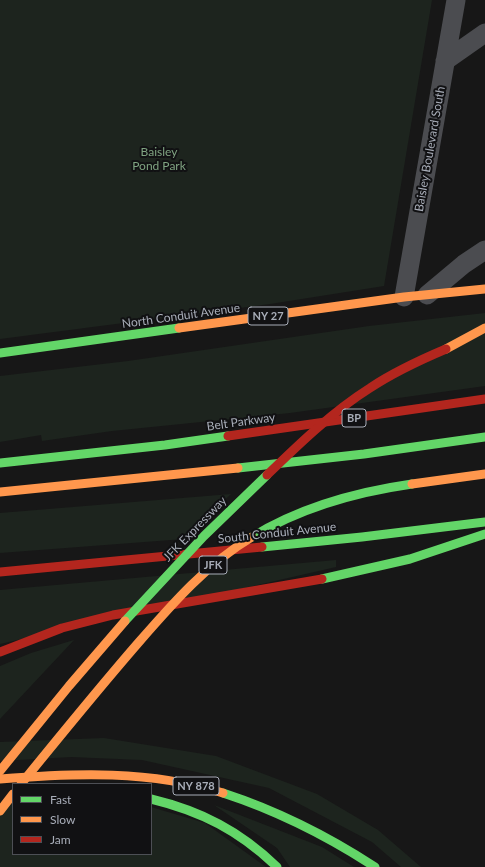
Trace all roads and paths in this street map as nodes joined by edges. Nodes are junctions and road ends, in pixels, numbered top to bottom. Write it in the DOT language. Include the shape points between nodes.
graph roads {
  1 [pos="456,0"];
  2 [pos="485,33"];
  3 [pos="446,61"];
  4 [pos="485,250"];
  5 [pos="485,288"];
  6 [pos="427,295"];
  7 [pos="404,298"];
  8 [pos="485,328"];
  9 [pos="485,337"];
  10 [pos="446,349"];
  11 [pos="0,353"];
  12 [pos="485,399"];
  13 [pos="485,437"];
  14 [pos="0,462"];
  15 [pos="485,474"];
  16 [pos="0,492"];
  17 [pos="485,522"];
  18 [pos="485,534"];
  19 [pos="0,572"];
  20 [pos="0,652"];
  21 [pos="0,771"];
  22 [pos="0,779"];
  23 [pos="22,783"];
  24 [pos="11,791"];
  25 [pos="152,799"];
  26 [pos="0,811"];
  27 [pos="277,867"];
  28 [pos="375,867"];
  1 -- 3 [label="street, Baisley Boulevard South"];
  2 -- 3 [label="street"];
  3 -- 7 [label="street, Baisley Boulevard South"];
  4 -- 6 [label="street"];
  5 -- 6 [label="main road, North Conduit Avenue / NY 27"];
  6 -- 7 [label="main road, North Conduit Avenue / NY 27"];
  7 -- 11 [label="main road, North Conduit Avenue / NY 27"];
  8 -- 10 [label="main road"];
  9 -- 10 [label="main road"];
  10 -- 21 [label="main road, JFK Expressway / JFK, bridge" via="370,388 281,461 217,523 138,607 81,671"];
  12 -- 14 [label="main road, Belt Parkway / BP" via="165,444"];
  13 -- 16 [label="main road" via="227,470"];
  15 -- 23 [label="main road, JFK, bridge" via="350,495 297,514 248,539 202,575 163,615 88,701"];
  17 -- 19 [label="main road, South Conduit Avenue" via="355,538"];
  18 -- 20 [label="main road" via="374,568 89,620"];
  22 -- 28 [label="main road, NY 878" via="108,774 166,780 194,786 277,812 329,838"];
  24 -- 26 [label="main road"];
  25 -- 27 [label="main road" via="189,810 220,823 249,842"];
}
